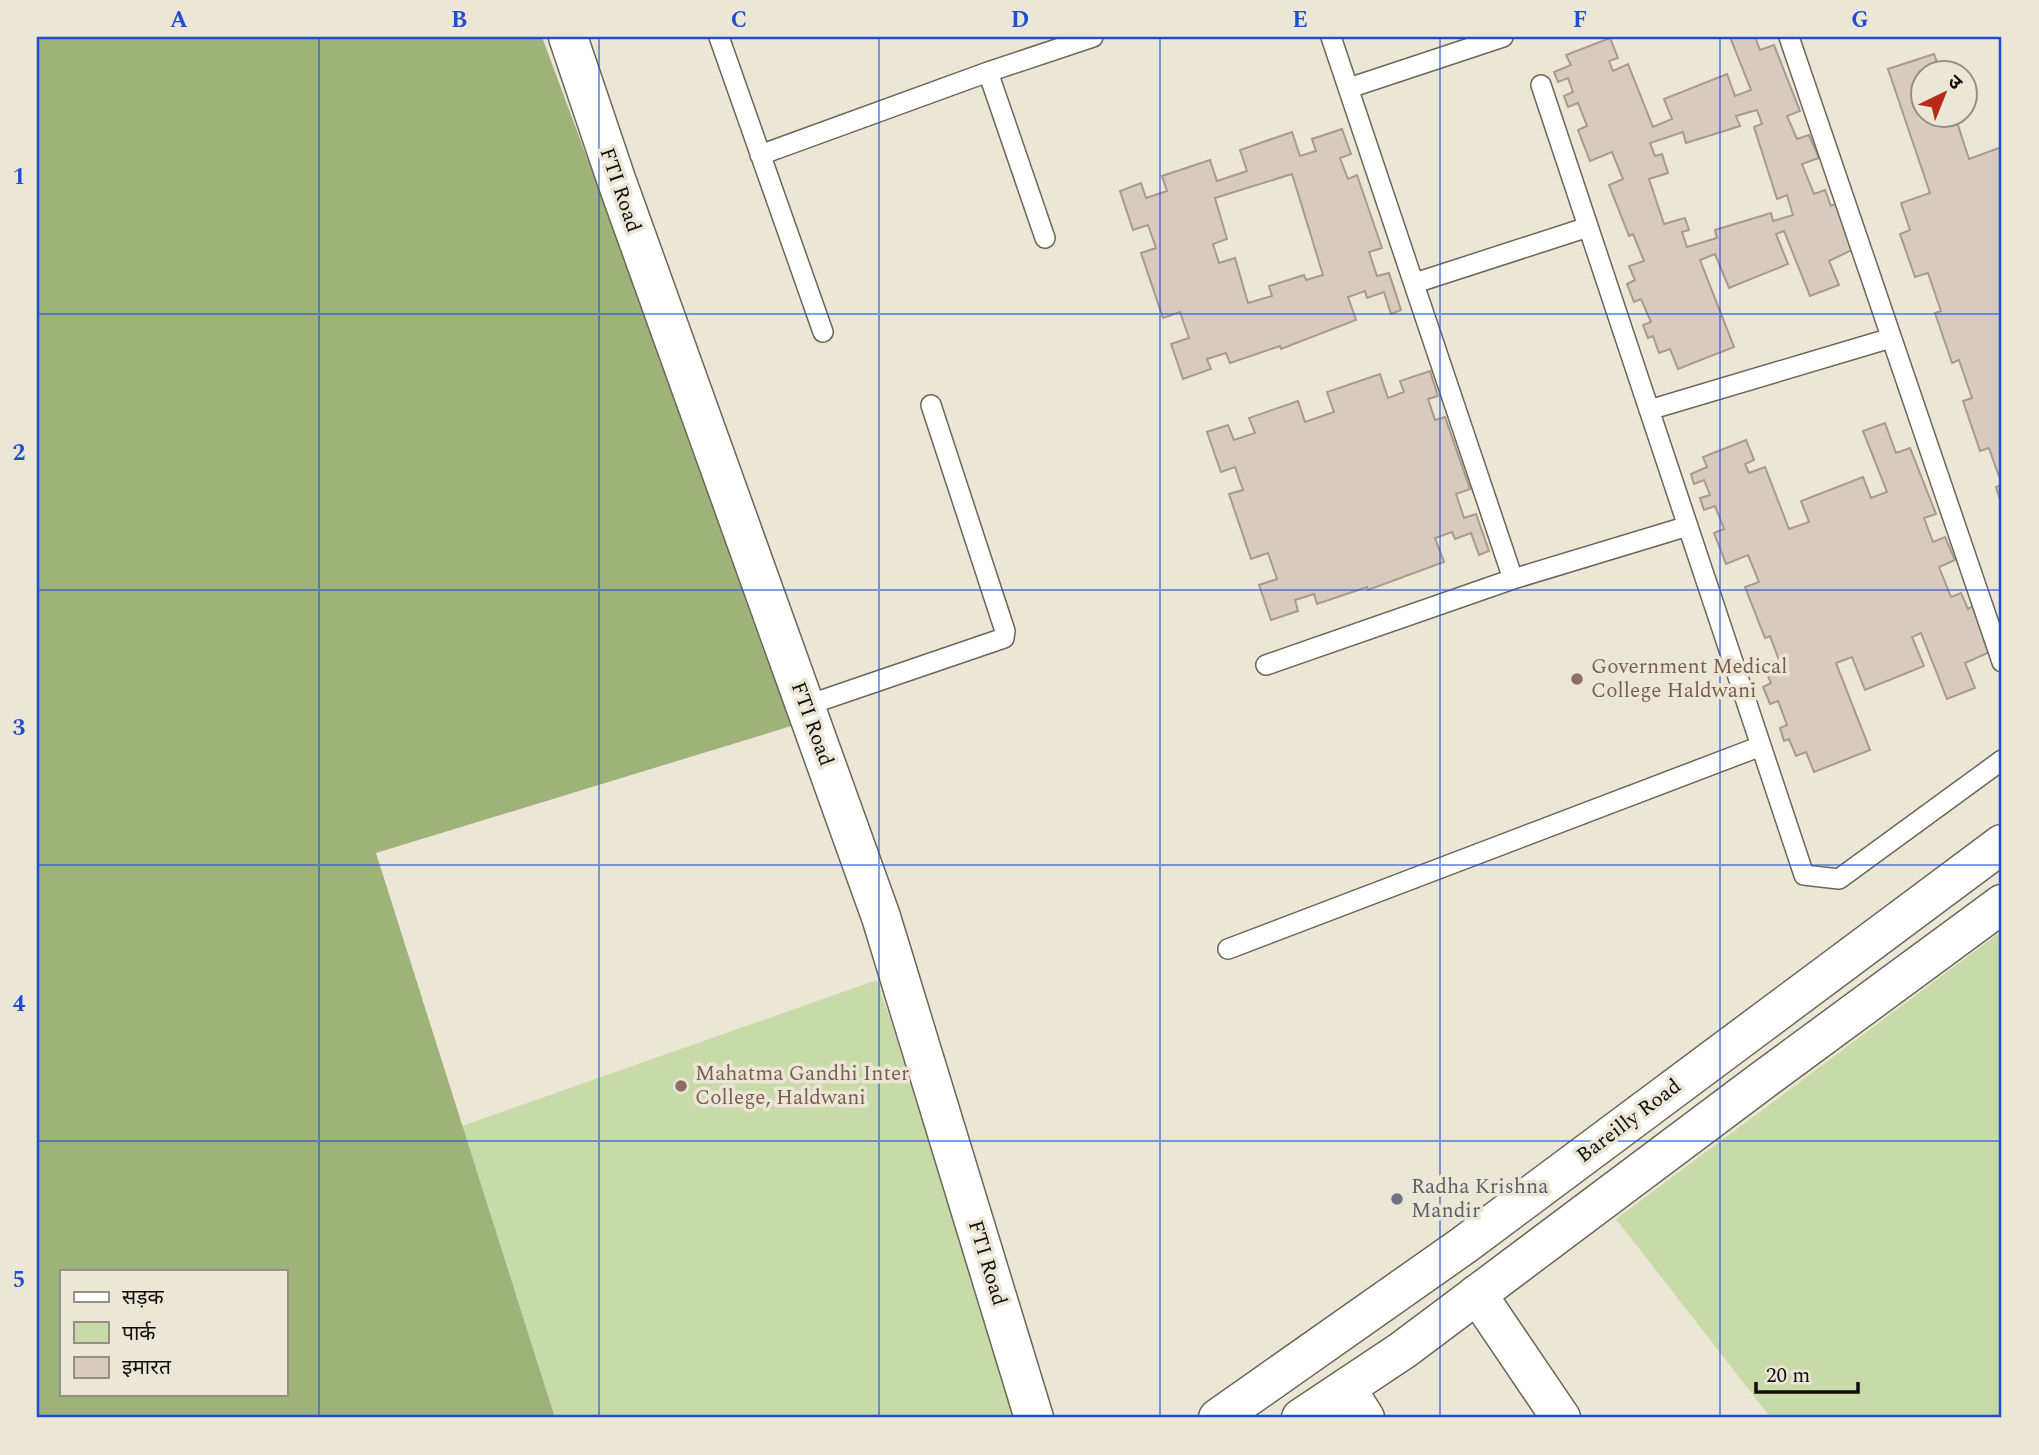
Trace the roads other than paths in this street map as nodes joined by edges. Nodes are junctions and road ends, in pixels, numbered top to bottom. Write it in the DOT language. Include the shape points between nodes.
graph roads {
  1 [pos="568,37"];
  2 [pos="719,37"];
  3 [pos="1093,37"];
  4 [pos="1331,37"];
  5 [pos="1503,37"];
  6 [pos="1788,37"];
  7 [pos="988,72"];
  8 [pos="1541,85"];
  9 [pos="1349,88"];
  10 [pos="760,155"];
  11 [pos="1588,227"];
  12 [pos="1045,238"];
  13 [pos="1415,283"];
  14 [pos="822,332"];
  15 [pos="1891,338"];
  16 [pos="931,405"];
  17 [pos="1649,410"];
  18 [pos="1688,526"];
  19 [pos="1513,579"];
  20 [pos="2002,663"];
  21 [pos="1266,665"];
  22 [pos="805,706"];
  23 [pos="1761,746"];
  24 [pos="2002,760"];
  25 [pos="2002,844"];
  26 [pos="2002,904"];
  27 [pos="1228,949"];
  28 [pos="1477,1294"];
  29 [pos="1356,1403"];
  30 [pos="1034,1418"];
  31 [pos="1218,1418"];
  32 [pos="1301,1418"];
  33 [pos="1562,1418"];
  1 -- 22 [label="main road, FTI Road"];
  2 -- 10 [label="lane"];
  3 -- 7 [label="lane"];
  4 -- 9 [label="lane"];
  5 -- 9 [label="lane"];
  6 -- 15 [label="lane"];
  7 -- 10 [label="lane"];
  7 -- 12 [label="lane"];
  8 -- 11 [label="lane"];
  9 -- 13 [label="lane"];
  10 -- 14 [label="lane"];
  11 -- 13 [label="lane"];
  11 -- 17 [label="lane"];
  13 -- 19 [label="lane"];
  15 -- 17 [label="lane"];
  15 -- 20 [label="lane"];
  16 -- 22 [label="lane" via="1004,638"];
  17 -- 18 [label="lane"];
  18 -- 19 [label="lane"];
  18 -- 23 [label="lane"];
  19 -- 21 [label="lane"];
  22 -- 30 [label="main road, FTI Road" via="881,916"];
  23 -- 24 [label="lane" via="1804,875 1839,879"];
  23 -- 27 [label="lane"];
  25 -- 31 [label="main road, Bareilly Road" via="1475,1237"];
  26 -- 28 [label="main road"];
  28 -- 29 [label="main road" via="1403,1350"];
  28 -- 33 [label="main road"];
  29 -- 32 [label="main road"];
}
